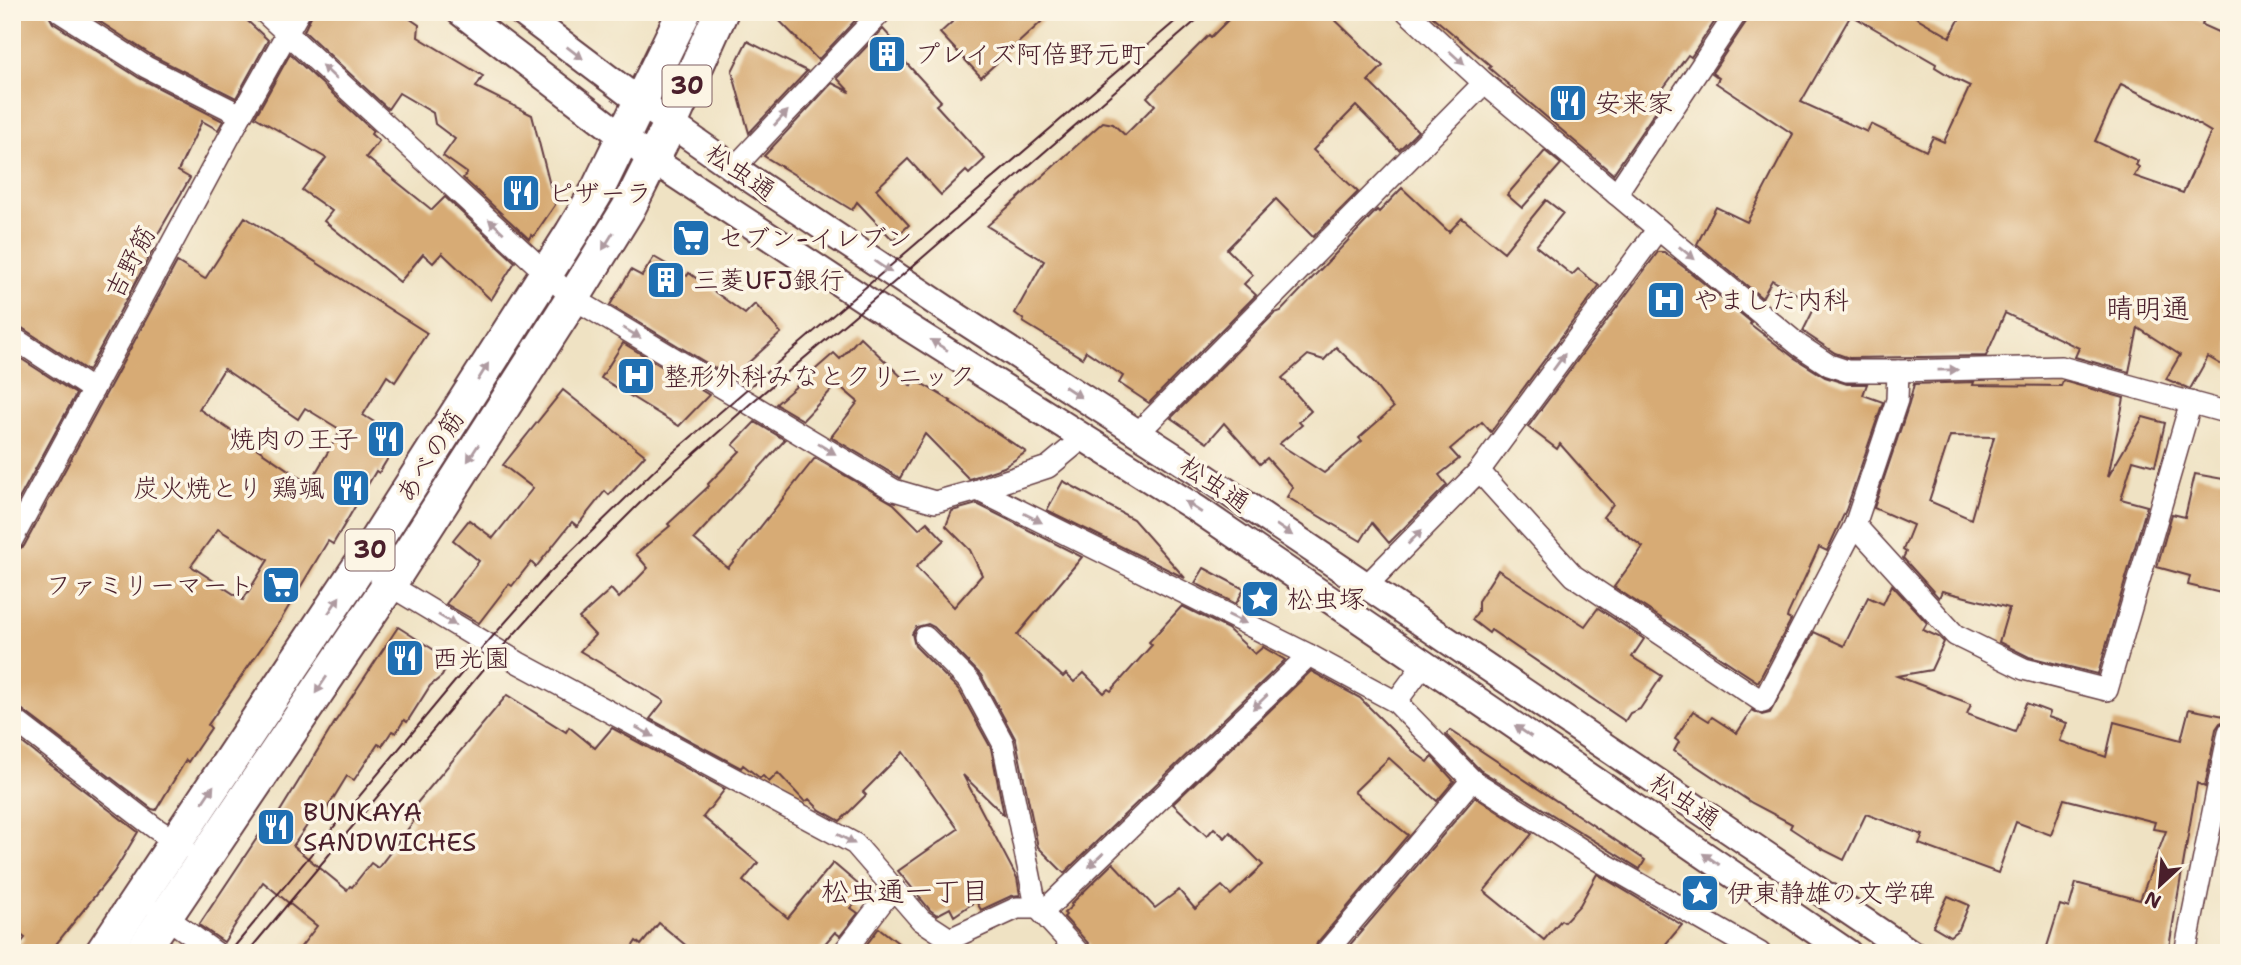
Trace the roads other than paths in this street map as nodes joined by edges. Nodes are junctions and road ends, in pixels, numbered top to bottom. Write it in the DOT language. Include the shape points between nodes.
graph roads {
  1 [pos="60,12"];
  2 [pos="264,12"];
  3 [pos="299,12"];
  4 [pos="460,12"];
  5 [pos="521,12"];
  6 [pos="684,12"];
  7 [pos="721,12"];
  8 [pos="881,12"];
  9 [pos="1407,12"];
  10 [pos="1737,12"];
  11 [pos="286,33"];
  12 [pos="1484,83"];
  13 [pos="640,102"];
  14 [pos="241,115"];
  15 [pos="671,123"];
  16 [pos="622,138"];
  17 [pos="653,160"];
  18 [pos="734,168"];
  19 [pos="1616,194"];
  20 [pos="1658,229"];
  21 [pos="546,272"];
  22 [pos="573,298"];
  23 [pos="12,337"];
  24 [pos="1898,371"];
  25 [pos="93,390"];
  26 [pos="2190,402"];
  27 [pos="2229,412"];
  28 [pos="1138,433"];
  29 [pos="1084,437"];
  30 [pos="1479,471"];
  31 [pos="978,490"];
  32 [pos="1855,525"];
  33 [pos="12,541"];
  34 [pos="359,567"];
  35 [pos="388,584"];
  36 [pos="1367,585"];
  37 [pos="1344,610"];
  38 [pos="925,637"];
  39 [pos="1309,655"];
  40 [pos="1424,664"];
  41 [pos="1396,702"];
  42 [pos="12,718"];
  43 [pos="2229,732"];
  44 [pos="1472,780"];
  45 [pos="190,851"];
  46 [pos="893,888"];
  47 [pos="1036,906"];
  48 [pos="152,907"];
  49 [pos="949,946"];
  50 [pos="102,953"];
  51 [pos="141,953"];
  52 [pos="216,953"];
  53 [pos="843,953"];
  54 [pos="1079,953"];
  55 [pos="1330,953"];
  56 [pos="1760,953"];
  57 [pos="1848,953"];
  58 [pos="1911,953"];
  59 [pos="2185,953"];
  1 -- 14 [label="street" via="146,66"];
  2 -- 11 [label="street"];
  3 -- 11 [label="street, 吉野筋"];
  4 -- 16 [label="street, 松虫通"];
  5 -- 13 [label="street, 松虫通, one-way"];
  6 -- 13 [label="main road, あべの筋 / 30"];
  7 -- 15 [label="main road, あべの筋 / 30"];
  18 -- 8 [label="street, one-way"];
  9 -- 12 [label="street, one-way"];
  10 -- 19 [label="street"];
  11 -- 14 [label="street, 吉野筋"];
  21 -- 11 [label="street, one-way"];
  12 -- 19 [label="street"];
  12 -- 28 [label="street"];
  13 -- 15 [label="street, 松虫通"];
  13 -- 16 [label="main road, あべの筋 / 30"];
  14 -- 25 [label="street, 吉野筋"];
  15 -- 17 [label="main road, あべの筋 / 30"];
  15 -- 18 [label="street, 松虫通"];
  16 -- 17 [label="street, 松虫通"];
  16 -- 21 [label="main road, あべの筋 / 30" via="596,192"];
  17 -- 22 [label="main road, あべの筋 / 30, one-way"];
  29 -- 17 [label="street, 松虫通, one-way"];
  18 -- 28 [label="street, 松虫通, one-way"];
  19 -- 20 [label="street"];
  20 -- 24 [label="street, one-way" via="1829,365"];
  30 -- 20 [label="street, one-way"];
  21 -- 22 [label="street"];
  34 -- 21 [label="main road, あべの筋 / 30, one-way"];
  22 -- 31 [label="street, one-way" via="894,490 934,502"];
  22 -- 35 [label="main road, あべの筋 / 30, one-way"];
  23 -- 25 [label="street"];
  24 -- 26 [label="street, one-way" via="2061,367"];
  24 -- 32 [label="street" via="1897,400"];
  25 -- 33 [label="street, 吉野筋"];
  26 -- 27 [label="street"];
  26 -- 32 [label="street" via="2107,690 2024,669 1955,635"];
  28 -- 36 [label="street, 松虫通, one-way"];
  29 -- 31 [label="street" via="1048,467"];
  37 -- 29 [label="street, 松虫通, one-way"];
  30 -- 32 [label="street" via="1574,576 1763,702"];
  36 -- 30 [label="street, one-way"];
  31 -- 39 [label="street, one-way"];
  34 -- 35 [label="street"];
  45 -- 34 [label="main road, あべの筋 / 30, one-way"];
  35 -- 45 [label="main road, あべの筋 / 30, one-way"];
  35 -- 46 [label="street, one-way" via="542,676 855,844"];
  36 -- 37 [label="street"];
  36 -- 58 [label="street, 松虫通"];
  37 -- 40 [label="street, 松虫通"];
  38 -- 47 [label="street" via="970,682 1003,743"];
  39 -- 41 [label="street"];
  39 -- 47 [label="street, one-way" via="1047,908"];
  40 -- 41 [label="street"];
  57 -- 40 [label="street, 松虫通, one-way"];
  41 -- 44 [label="street"];
  42 -- 45 [label="street"];
  43 -- 59 [label="street"];
  44 -- 55 [label="street"];
  44 -- 56 [label="street" via="1598,860"];
  45 -- 48 [label="main road, あべの筋 / 30"];
  46 -- 49 [label="street"];
  46 -- 53 [label="street"];
  47 -- 49 [label="street" via="1017,908"];
  47 -- 54 [label="street"];
  48 -- 50 [label="main road, あべの筋 / 30"];
  48 -- 51 [label="main road, あべの筋 / 30"];
  48 -- 52 [label="street"];
}
